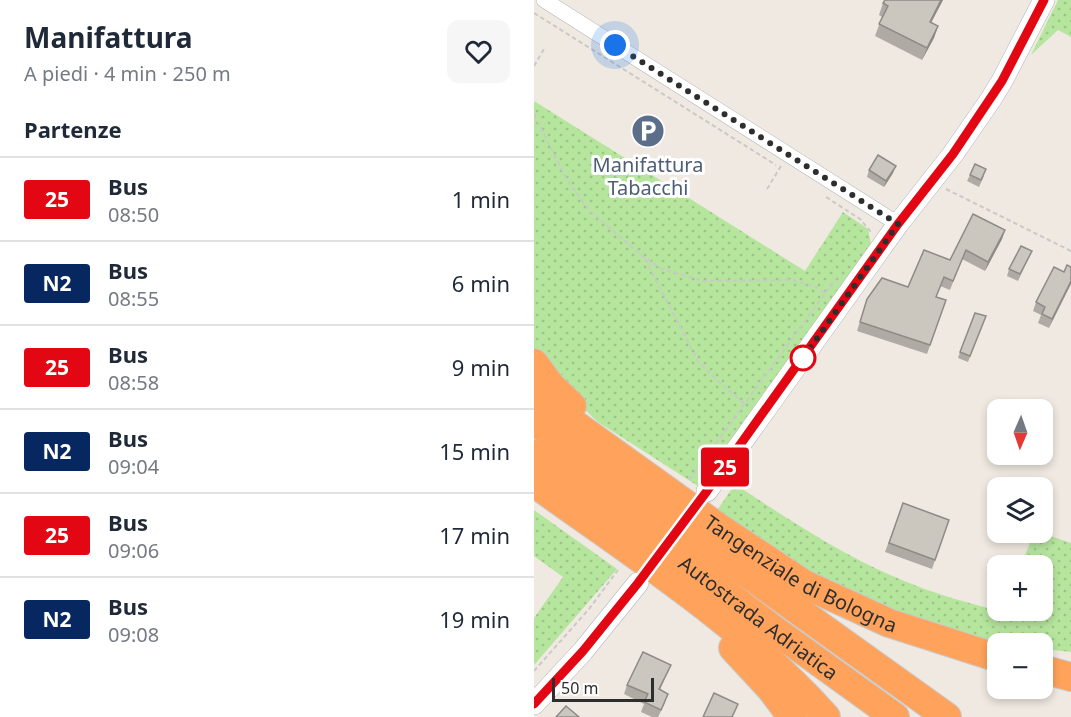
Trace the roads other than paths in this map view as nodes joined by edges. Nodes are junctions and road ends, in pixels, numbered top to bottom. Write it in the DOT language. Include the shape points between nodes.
graph roads {
  1 [pos="544,0"];
  2 [pos="1044,0"];
  3 [pos="898,224"];
  4 [pos="534,363"];
  5 [pos="534,395"];
  6 [pos="534,421"];
  7 [pos="534,454"];
  8 [pos="534,483"];
  9 [pos="534,498"];
  10 [pos="705,503"];
  11 [pos="620,554"];
  12 [pos="638,583"];
  13 [pos="832,597"];
  14 [pos="987,643"];
  15 [pos="987,655"];
  16 [pos="1053,655"];
  17 [pos="1071,657"];
  18 [pos="1053,672"];
  19 [pos="1071,677"];
  20 [pos="907,688"];
  21 [pos="534,704"];
  22 [pos="886,712"];
  23 [pos="792,717"];
  24 [pos="826,717"];
  25 [pos="947,717"];
  26 [pos="956,717"];
  1 -- 3 [label="street" via="784,161"];
  2 -- 3 [label="main road" via="1002,81 953,154"];
  3 -- 10 [label="main road"];
  4 -- 10 [label="highway" via="581,415 647,467"];
  5 -- 10 [label="highway, Tangenziale di Bologna"];
  6 -- 20 [label="highway, Autostrada Adriatica"];
  7 -- 22 [label="highway, Autostrada Adriatica"];
  8 -- 11 [label="highway"];
  9 -- 11 [label="highway"];
  10 -- 13 [label="highway, Tangenziale di Bologna" via="785,572"];
  11 -- 23 [label="highway" via="705,621 771,689"];
  11 -- 24 [label="highway" via="745,637"];
  12 -- 21 [label="main road"];
  13 -- 14 [label="highway"];
  13 -- 15 [label="highway, Tangenziale di Bologna" via="889,623"];
  16 -- 17 [label="highway"];
  18 -- 19 [label="highway"];
  20 -- 25 [label="highway, Autostrada Adriatica"];
  20 -- 26 [label="highway"];
}
